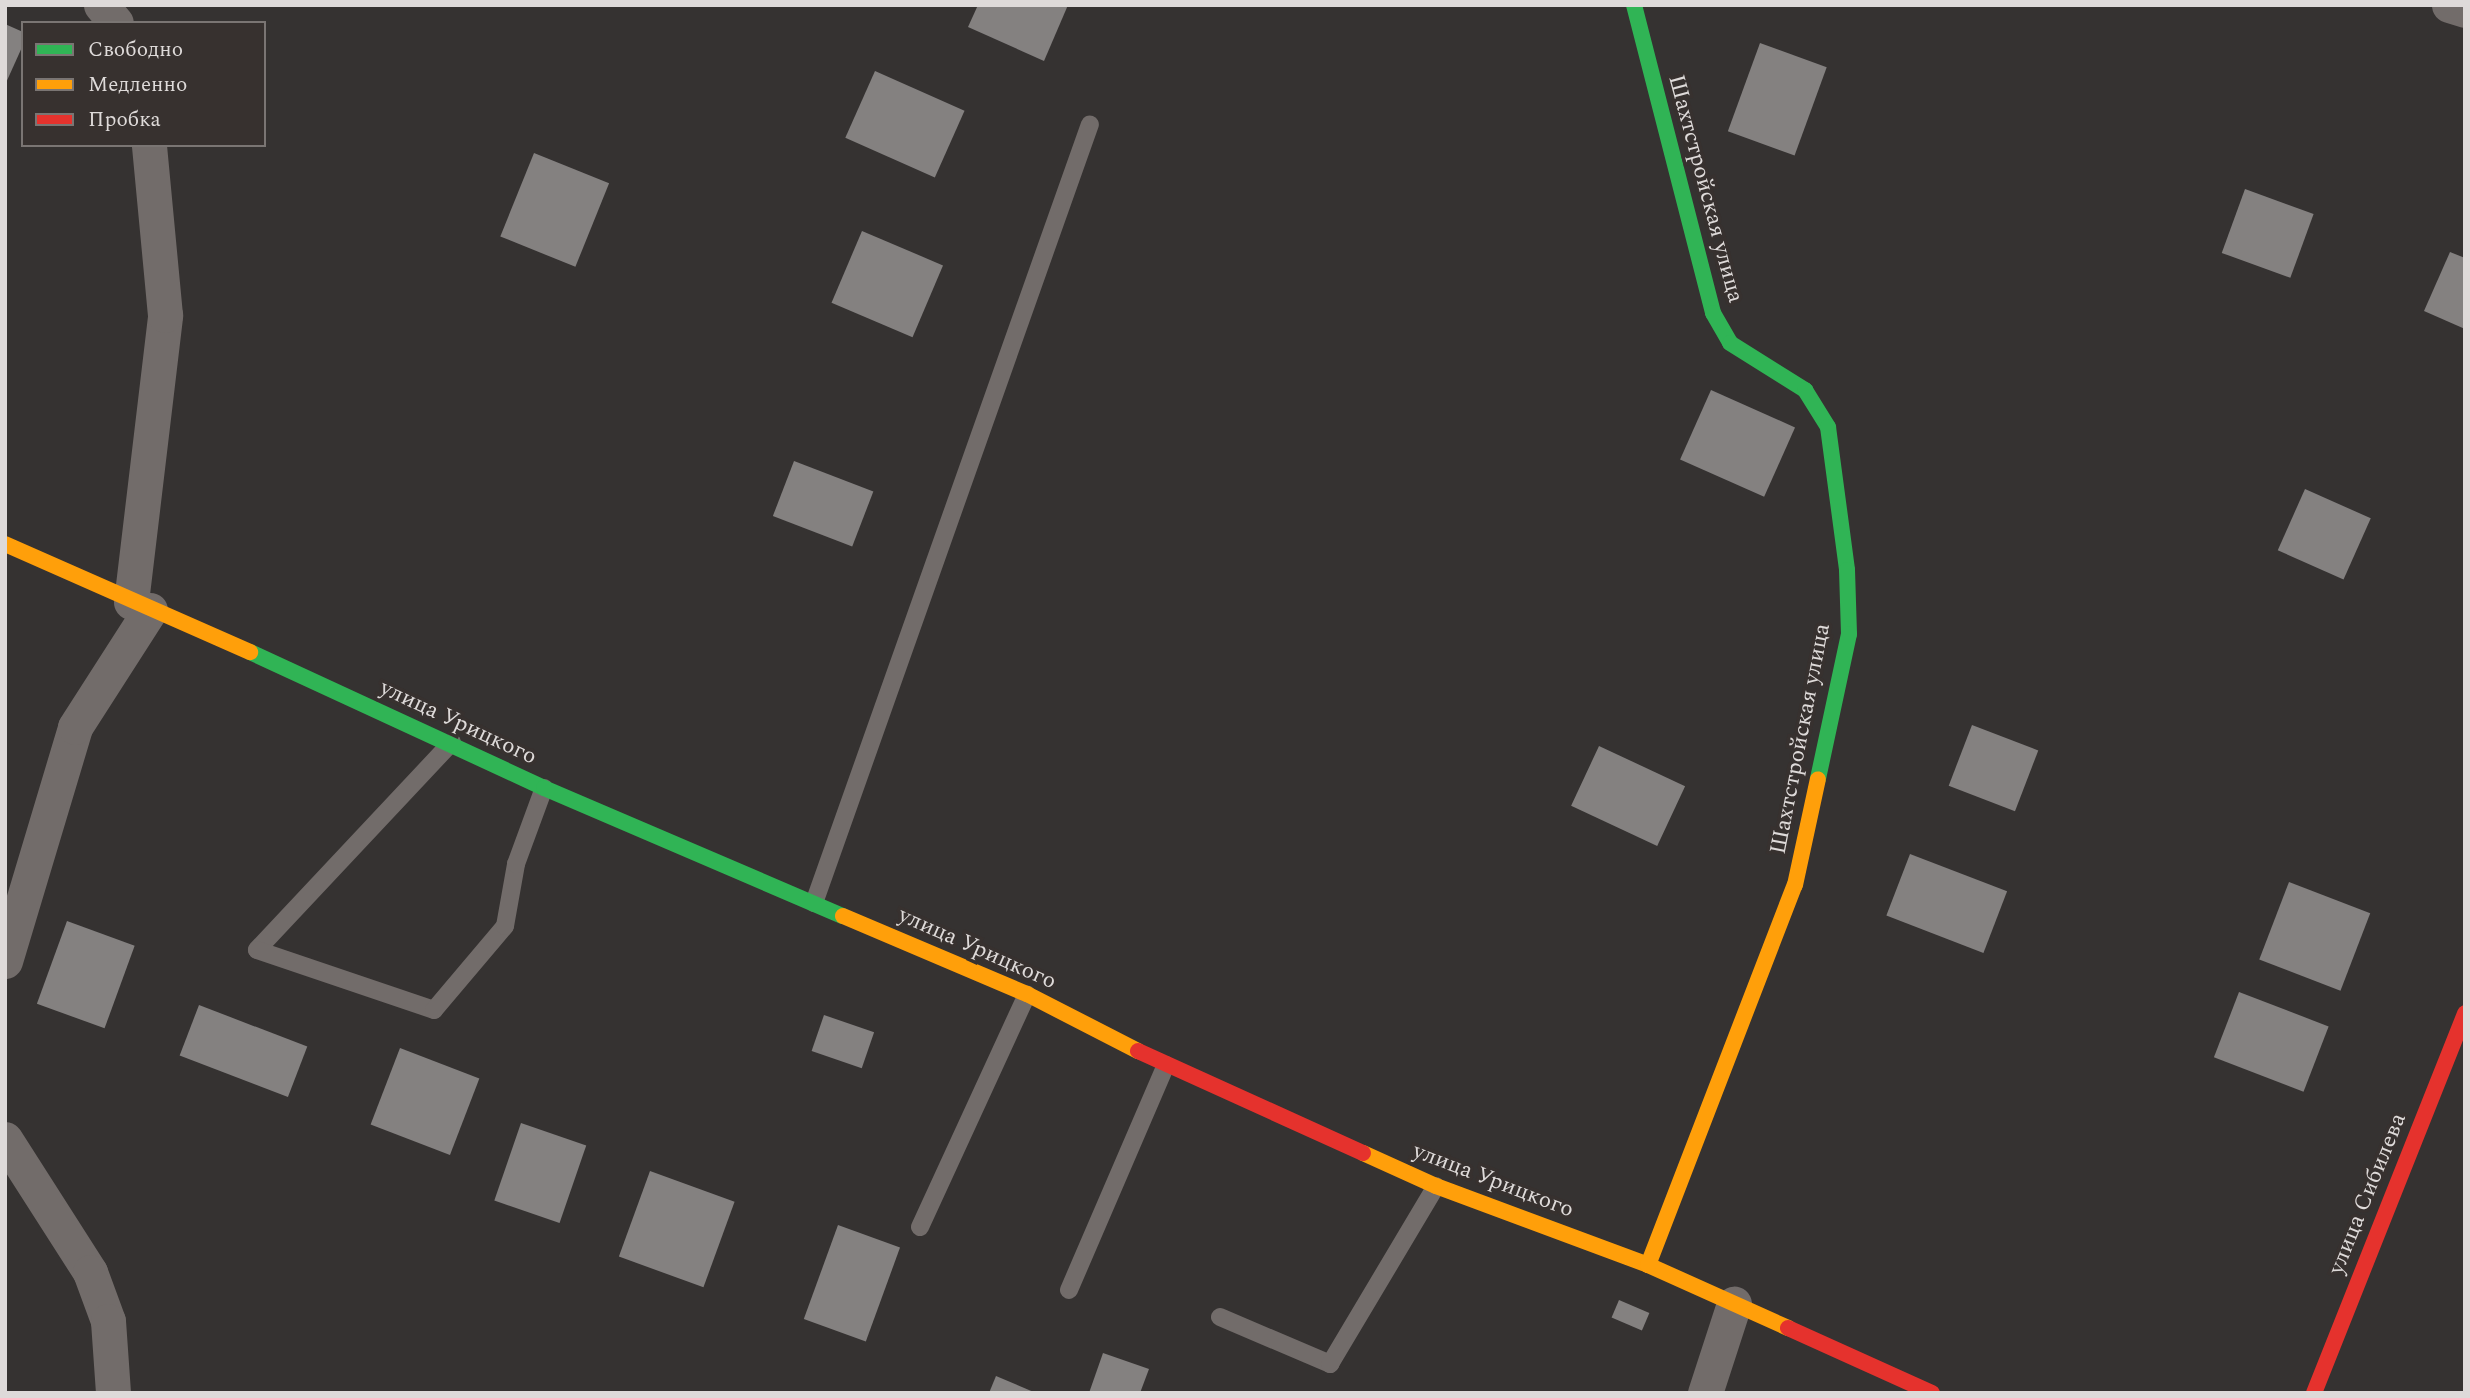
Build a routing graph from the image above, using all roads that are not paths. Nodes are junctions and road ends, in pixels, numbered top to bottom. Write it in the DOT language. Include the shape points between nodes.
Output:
graph roads {
  1 [pos="102,5"];
  2 [pos="1634,5"];
  3 [pos="2449,5"];
  4 [pos="2465,10"];
  5 [pos="114,21"];
  6 [pos="1090,124"];
  7 [pos="149,147"];
  8 [pos="5,544"];
  9 [pos="140,606"];
  10 [pos="452,742"];
  11 [pos="544,788"];
  12 [pos="814,903"];
  13 [pos="5,961"];
  14 [pos="1027,994"];
  15 [pos="2465,1013"];
  16 [pos="1166,1065"];
  17 [pos="5,1139"];
  18 [pos="1436,1186"];
  19 [pos="920,1227"];
  20 [pos="1648,1265"];
  21 [pos="1069,1290"];
  22 [pos="1734,1304"];
  23 [pos="1220,1317"];
  24 [pos="113,1393"];
  25 [pos="1705,1393"];
  26 [pos="1932,1393"];
  27 [pos="2314,1393"];
  1 -- 5 [label="street"];
  2 -- 20 [label="street, Шахтстройская улица" via="1713,313 1730,343 1805,390 1828,427 1847,570 1849,634 1795,885"];
  3 -- 4 [label="street"];
  6 -- 12 [label="lane"];
  7 -- 9 [label="street" via="165,315"];
  8 -- 9 [label="street, улица Урицкого"];
  9 -- 10 [label="street, улица Урицкого"];
  9 -- 13 [label="street" via="75,727"];
  10 -- 11 [label="street, улица Урицкого"];
  10 -- 11 [label="lane" via="257,950 434,1010 505,926 516,864"];
  11 -- 12 [label="street, улица Урицкого"];
  12 -- 14 [label="street, улица Урицкого"];
  14 -- 16 [label="street, улица Урицкого"];
  14 -- 19 [label="lane"];
  15 -- 27 [label="street, улица Сибилева"];
  16 -- 18 [label="street, улица Урицкого"];
  16 -- 21 [label="lane"];
  17 -- 24 [label="street" via="90,1272 108,1321"];
  18 -- 20 [label="street, улица Урицкого"];
  18 -- 23 [label="lane" via="1330,1364"];
  20 -- 22 [label="street, улица Урицкого"];
  22 -- 25 [label="street"];
  22 -- 26 [label="street, улица Урицкого"];
}
